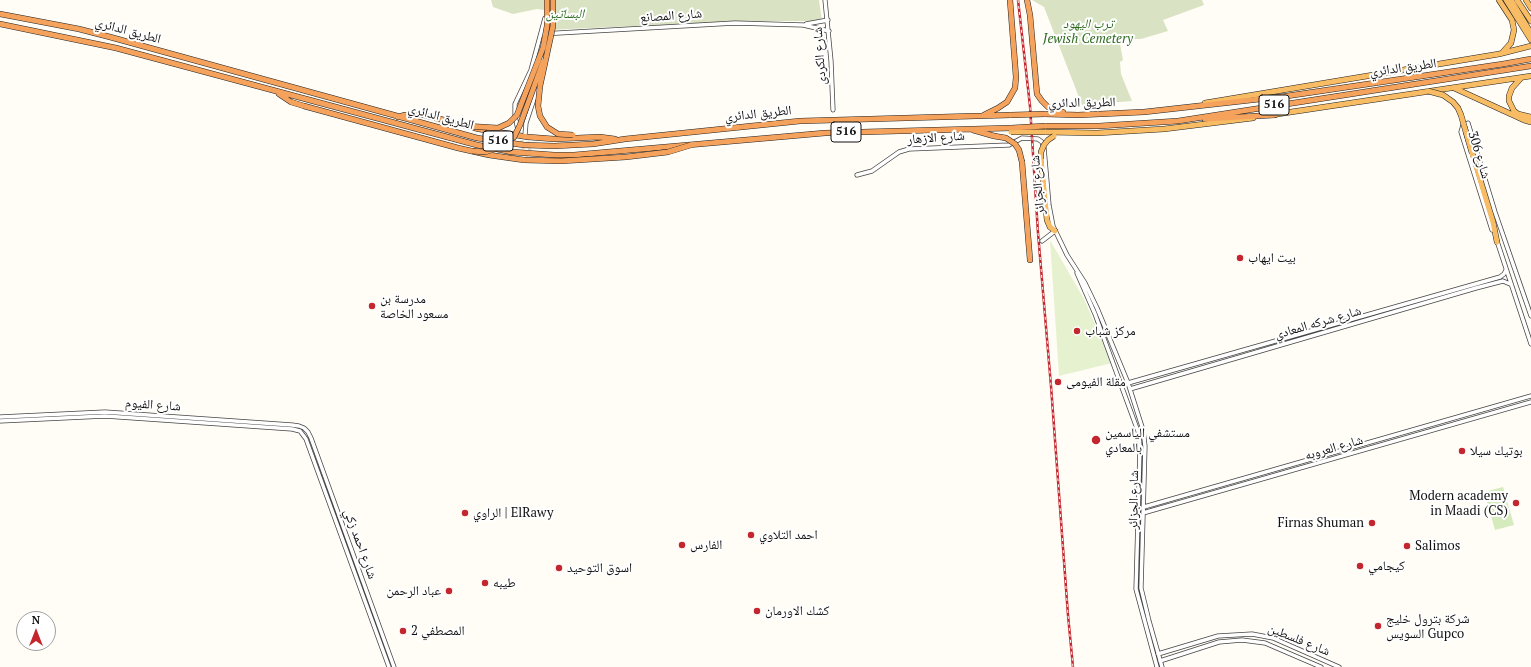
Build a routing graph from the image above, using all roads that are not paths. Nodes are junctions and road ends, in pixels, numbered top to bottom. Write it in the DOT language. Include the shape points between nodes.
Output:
graph roads {
  1 [pos="546,0"];
  2 [pos="551,0"];
  3 [pos="825,0"];
  4 [pos="1010,0"];
  5 [pos="1027,0"];
  6 [pos="1499,0"];
  7 [pos="1506,0"];
  8 [pos="1511,0"];
  9 [pos="1517,0"];
  10 [pos="1527,0"];
  11 [pos="1531,3"];
  12 [pos="1531,8"];
  13 [pos="0,14"];
  14 [pos="828,20"];
  15 [pos="1531,21"];
  16 [pos="0,24"];
  17 [pos="803,25"];
  18 [pos="829,31"];
  19 [pos="553,33"];
  20 [pos="1531,33"];
  21 [pos="541,34"];
  22 [pos="1531,40"];
  23 [pos="550,42"];
  24 [pos="1531,46"];
  25 [pos="1499,54"];
  26 [pos="1531,59"];
  27 [pos="1531,66"];
  28 [pos="1531,76"];
  29 [pos="1521,78"];
  30 [pos="1453,88"];
  31 [pos="276,92"];
  32 [pos="1428,92"];
  33 [pos="1177,108"];
  34 [pos="833,110"];
  35 [pos="1276,114"];
  36 [pos="1078,115"];
  37 [pos="982,116"];
  38 [pos="398,117"];
  39 [pos="1531,117"];
  40 [pos="1178,121"];
  41 [pos="1531,122"];
  42 [pos="466,126"];
  43 [pos="971,129"];
  44 [pos="1045,129"];
  45 [pos="1065,132"];
  46 [pos="520,134"];
  47 [pos="525,135"];
  48 [pos="596,137"];
  49 [pos="1038,139"];
  50 [pos="618,140"];
  51 [pos="692,145"];
  52 [pos="472,151"];
  53 [pos="857,175"];
  54 [pos="1055,231"];
  55 [pos="1042,241"];
  56 [pos="1497,242"];
  57 [pos="1030,260"];
  58 [pos="1506,269"];
  59 [pos="1077,273"];
  60 [pos="1511,285"];
  61 [pos="1361,316"];
  62 [pos="1531,316"];
  63 [pos="1363,321"];
  64 [pos="1531,344"];
  65 [pos="1128,383"];
  66 [pos="1130,389"];
  67 [pos="1531,396"];
  68 [pos="1531,402"];
  69 [pos="0,417"];
  70 [pos="0,421"];
  71 [pos="304,428"];
  72 [pos="300,431"];
  73 [pos="1145,460"];
  74 [pos="1139,461"];
  75 [pos="1139,467"];
  76 [pos="1144,467"];
  77 [pos="322,477"];
  78 [pos="1144,507"];
  79 [pos="1143,513"];
  80 [pos="1242,634"];
  81 [pos="1242,640"];
  82 [pos="1158,654"];
  83 [pos="1160,661"];
  84 [pos="389,667"];
  85 [pos="394,667"];
  86 [pos="1157,667"];
  87 [pos="1162,667"];
  88 [pos="1321,667"];
  89 [pos="1339,667"];
  1 -- 42 [label="highway, bridge" via="547,26 543,48 517,115 509,123 498,128"];
  2 -- 21 [label="street"];
  2 -- 23 [label="highway, bridge" via="554,18"];
  3 -- 14 [label="street, شارع الكردى"];
  4 -- 37 [label="highway" via="1015,88 1003,105"];
  5 -- 36 [label="highway" via="1037,94 1052,109"];
  6 -- 25 [label="highway" via="1511,17 1514,30 1509,46"];
  7 -- 22 [label="highway"];
  8 -- 20 [label="highway"];
  9 -- 15 [label="highway"];
  10 -- 11 [label="highway"];
  10 -- 12 [label="highway"];
  13 -- 38 [label="highway, الطريق الدائري / 516" via="79,29"];
  14 -- 17 [label="street, شارع المصانع"];
  14 -- 18 [label="street, شارع الكردى"];
  16 -- 31 [label="highway, الطريق الدائري / 516" via="116,48"];
  17 -- 18 [label="street, شارع المصانع"];
  17 -- 19 [label="street, شارع المصانع" via="722,23"];
  18 -- 34 [label="street, شارع الكردى"];
  19 -- 21 [label="street, شارع المصانع"];
  19 -- 47 [label="street" via="526,123"];
  21 -- 46 [label="street" via="531,70 515,104 515,121"];
  23 -- 48 [label="highway, bridge" via="538,96 540,116 543,122 558,134"];
  23 -- 52 [label="highway, bridge" via="518,131 498,148 485,152"];
  24 -- 25 [label="highway"];
  25 -- 33 [label="highway"];
  26 -- 33 [label="highway, الطريق الدائري / 516" via="1287,96"];
  27 -- 40 [label="highway, الطريق الدائري / 516"];
  28 -- 29 [label="highway"];
  29 -- 30 [label="highway"];
  29 -- 39 [label="highway" via="1512,88 1509,101 1518,114"];
  30 -- 32 [label="highway"];
  30 -- 41 [label="highway"];
  31 -- 51 [label="highway, الطريق الدائري / 516" via="512,152 574,155"];
  31 -- 52 [label="highway" via="297,104"];
  32 -- 35 [label="highway"];
  32 -- 56 [label="highway, bridge" via="1446,97 1460,112"];
  33 -- 36 [label="highway, الطريق الدائري / 516"];
  35 -- 40 [label="highway"];
  35 -- 45 [label="highway" via="1181,128 1125,132"];
  36 -- 37 [label="highway, الطريق الدائري / 516, bridge"];
  37 -- 50 [label="highway, الطريق الدائري / 516" via="800,121"];
  38 -- 42 [label="highway" via="424,115"];
  38 -- 50 [label="highway, الطريق الدائري / 516" via="477,138 510,143 554,146"];
  40 -- 44 [label="highway, الطريق الدائري / 516"];
  42 -- 48 [label="highway" via="528,137"];
  43 -- 44 [label="highway, الطريق الدائري / 516, bridge"];
  43 -- 51 [label="highway, الطريق الدائري / 516" via="825,133"];
  43 -- 57 [label="highway, bridge" via="1006,138 1018,147 1021,154"];
  44 -- 45 [label="highway"];
  45 -- 54 [label="highway, bridge" via="1048,140 1041,155 1047,220"];
  48 -- 50 [label="highway"];
  49 -- 53 [label="street, شارع الازهار" via="1022,138 1009,145 909,149 899,152 872,172"];
  49 -- 54 [label="street, شارع الجزائر" via="1044,146 1049,205"];
  51 -- 52 [label="highway, bridge" via="652,154 561,161 512,159"];
  54 -- 55 [label="street"];
  54 -- 59 [label="street, شارع الجزائر"];
  56 -- 58 [label="street, شارع 306"];
  56 -- 62 [label="street, شارع 306" via="1461,132 1463,125 1468,123"];
  58 -- 60 [label="street, شارع 306"];
  58 -- 61 [label="street, شارع شركه المعادي" via="1500,277"];
  59 -- 65 [label="street, شارع الجزائر" via="1097,308"];
  59 -- 74 [label="street, شارع الجزائر" via="1138,428"];
  60 -- 63 [label="street, شارع شركه المعادي" via="1503,280"];
  60 -- 64 [label="street, شارع 306"];
  61 -- 63 [label="street"];
  61 -- 65 [label="street, شارع شركه المعادي"];
  63 -- 66 [label="street, شارع شركه المعادي"];
  65 -- 66 [label="street, شارع الجزائر"];
  66 -- 73 [label="street, شارع الجزائر" via="1143,430"];
  67 -- 78 [label="street, شارع العروبه"];
  68 -- 79 [label="street, شارع العروبه"];
  69 -- 71 [label="street, شارع الفيوم" via="105,412 292,425"];
  70 -- 72 [label="street, شارع الفيوم" via="105,416"];
  71 -- 77 [label="street, شارع احمد زكي" via="311,438"];
  72 -- 77 [label="street, شارع احمد زكي" via="304,434"];
  73 -- 74 [label="street"];
  73 -- 76 [label="street, شارع الجزائر"];
  74 -- 75 [label="street, شارع الجزائر"];
  75 -- 76 [label="street"];
  75 -- 86 [label="street, شارع الجزائر" via="1136,589"];
  76 -- 78 [label="street, شارع الجزائر"];
  77 -- 84 [label="street, شارع احمد زكي"];
  77 -- 85 [label="street, شارع احمد زكي"];
  78 -- 79 [label="street, شارع الجزائر"];
  79 -- 82 [label="street, شارع الجزائر" via="1141,588"];
  80 -- 81 [label="street"];
  80 -- 82 [label="street, شارع فلسطين" via="1218,636"];
  80 -- 89 [label="street, شارع فلسطين" via="1260,634 1273,638"];
  81 -- 83 [label="street, شارع فلسطين" via="1212,644"];
  81 -- 88 [label="street, شارع فلسطين" via="1270,645"];
  82 -- 83 [label="street, شارع الجزائر"];
  83 -- 87 [label="street, شارع الجزائر"];
}
